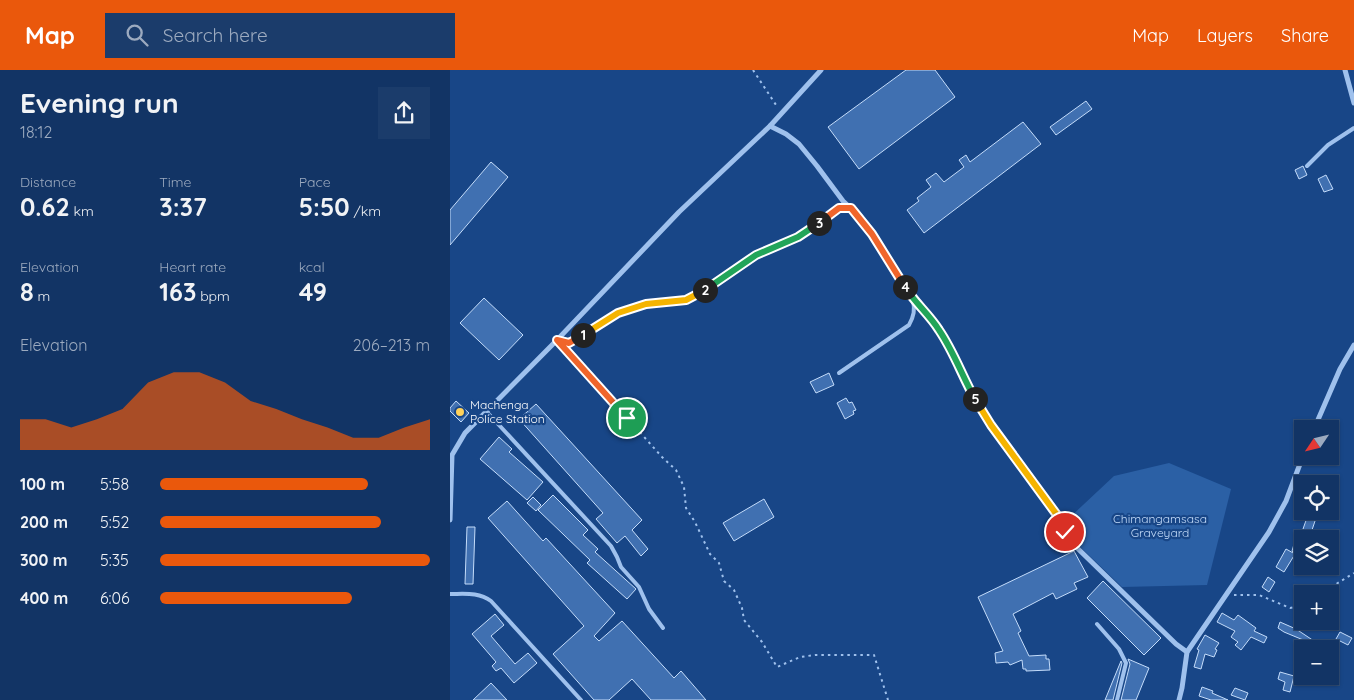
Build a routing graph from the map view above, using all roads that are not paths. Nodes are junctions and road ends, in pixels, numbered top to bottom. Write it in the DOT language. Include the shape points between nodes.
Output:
graph roads {
  1 [pos="821,70"];
  2 [pos="1344,70"];
  3 [pos="1354,102"];
  4 [pos="770,126"];
  5 [pos="1354,128"];
  6 [pos="1307,166"];
  7 [pos="913,300"];
  8 [pos="1354,345"];
  9 [pos="839,373"];
  10 [pos="486,411"];
  11 [pos="1318,420"];
  12 [pos="451,454"];
  13 [pos="1300,465"];
  14 [pos="450,520"];
  15 [pos="450,594"];
  16 [pos="1097,624"];
  17 [pos="663,628"];
  18 [pos="1187,652"];
  19 [pos="581,700"];
  20 [pos="1117,700"];
  21 [pos="1178,700"];
  1 -- 4 [label="street"];
  2 -- 3 [label="street"];
  4 -- 7 [label="street" via="799,144 872,234"];
  4 -- 10 [label="street" via="679,212"];
  5 -- 6 [label="lane" via="1328,145"];
  7 -- 9 [label="lane" via="914,317 909,325"];
  7 -- 18 [label="street" via="937,327 991,425 1057,515 1070,541 1121,593"];
  8 -- 11 [label="street"];
  10 -- 12 [label="street" via="465,432"];
  10 -- 17 [label="lane" via="611,546 621,567 639,588"];
  12 -- 14 [label="street"];
  13 -- 18 [label="street" via="1286,501 1269,532"];
  15 -- 19 [label="lane" via="476,594 491,601"];
  16 -- 20 [label="lane" via="1119,649 1126,663"];
  18 -- 21 [label="street"];
}
